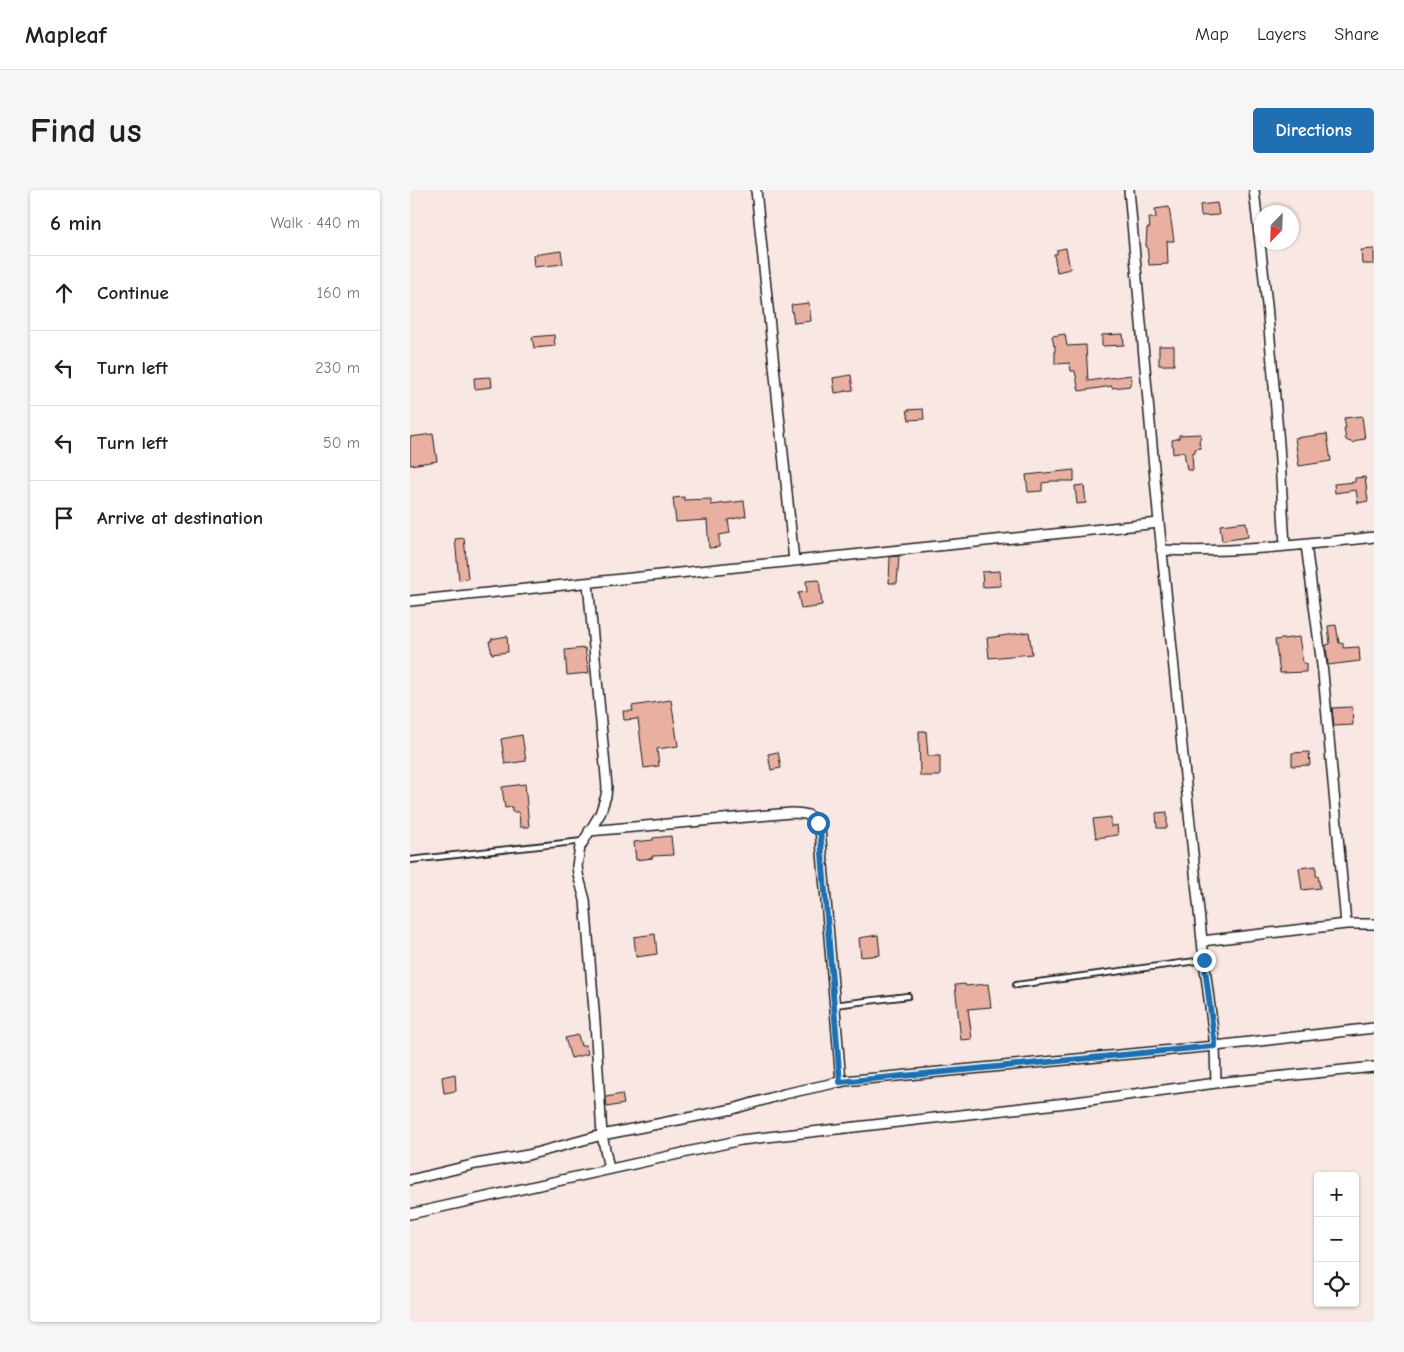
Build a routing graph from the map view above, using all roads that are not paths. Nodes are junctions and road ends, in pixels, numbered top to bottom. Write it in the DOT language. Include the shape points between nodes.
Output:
graph roads {
  1 [pos="756,190"];
  2 [pos="1129,190"];
  3 [pos="1254,190"];
  4 [pos="1159,523"];
  5 [pos="1374,537"];
  6 [pos="1306,545"];
  7 [pos="1285,546"];
  8 [pos="1161,550"];
  9 [pos="794,561"];
  10 [pos="588,583"];
  11 [pos="410,600"];
  12 [pos="589,831"];
  13 [pos="583,841"];
  14 [pos="410,860"];
  15 [pos="1346,924"];
  16 [pos="1374,925"];
  17 [pos="1202,941"];
  18 [pos="1204,960"];
  19 [pos="1016,985"];
  20 [pos="908,996"];
  21 [pos="834,1005"];
  22 [pos="1374,1028"];
  23 [pos="1215,1046"];
  24 [pos="1374,1067"];
  25 [pos="840,1082"];
  26 [pos="1216,1082"];
  27 [pos="602,1135"];
  28 [pos="609,1169"];
  29 [pos="410,1180"];
  30 [pos="410,1214"];
  1 -- 9 [label="street"];
  2 -- 4 [label="street"];
  3 -- 7 [label="street" via="1267,305"];
  4 -- 8 [label="street"];
  4 -- 9 [label="street"];
  5 -- 6 [label="street"];
  6 -- 7 [label="street"];
  6 -- 15 [label="street" via="1323,673"];
  7 -- 8 [label="street" via="1196,552"];
  8 -- 17 [label="street"];
  9 -- 10 [label="street"];
  10 -- 11 [label="street"];
  10 -- 12 [label="street" via="607,787 600,814"];
  12 -- 13 [label="street"];
  12 -- 21 [label="street" via="791,813 803,813 815,819 820,828"];
  13 -- 14 [label="lane"];
  13 -- 27 [label="street" via="577,866 586,905"];
  15 -- 16 [label="street"];
  15 -- 17 [label="street"];
  17 -- 18 [label="street"];
  18 -- 19 [label="lane"];
  18 -- 23 [label="street"];
  20 -- 21 [label="lane"];
  21 -- 25 [label="street"];
  22 -- 23 [label="street"];
  23 -- 25 [label="street"];
  23 -- 26 [label="street"];
  24 -- 26 [label="street"];
  25 -- 27 [label="street" via="733,1109"];
  26 -- 28 [label="street" via="1075,1102 741,1140"];
  27 -- 28 [label="street"];
  27 -- 29 [label="street" via="528,1155"];
  28 -- 30 [label="street"];
}
